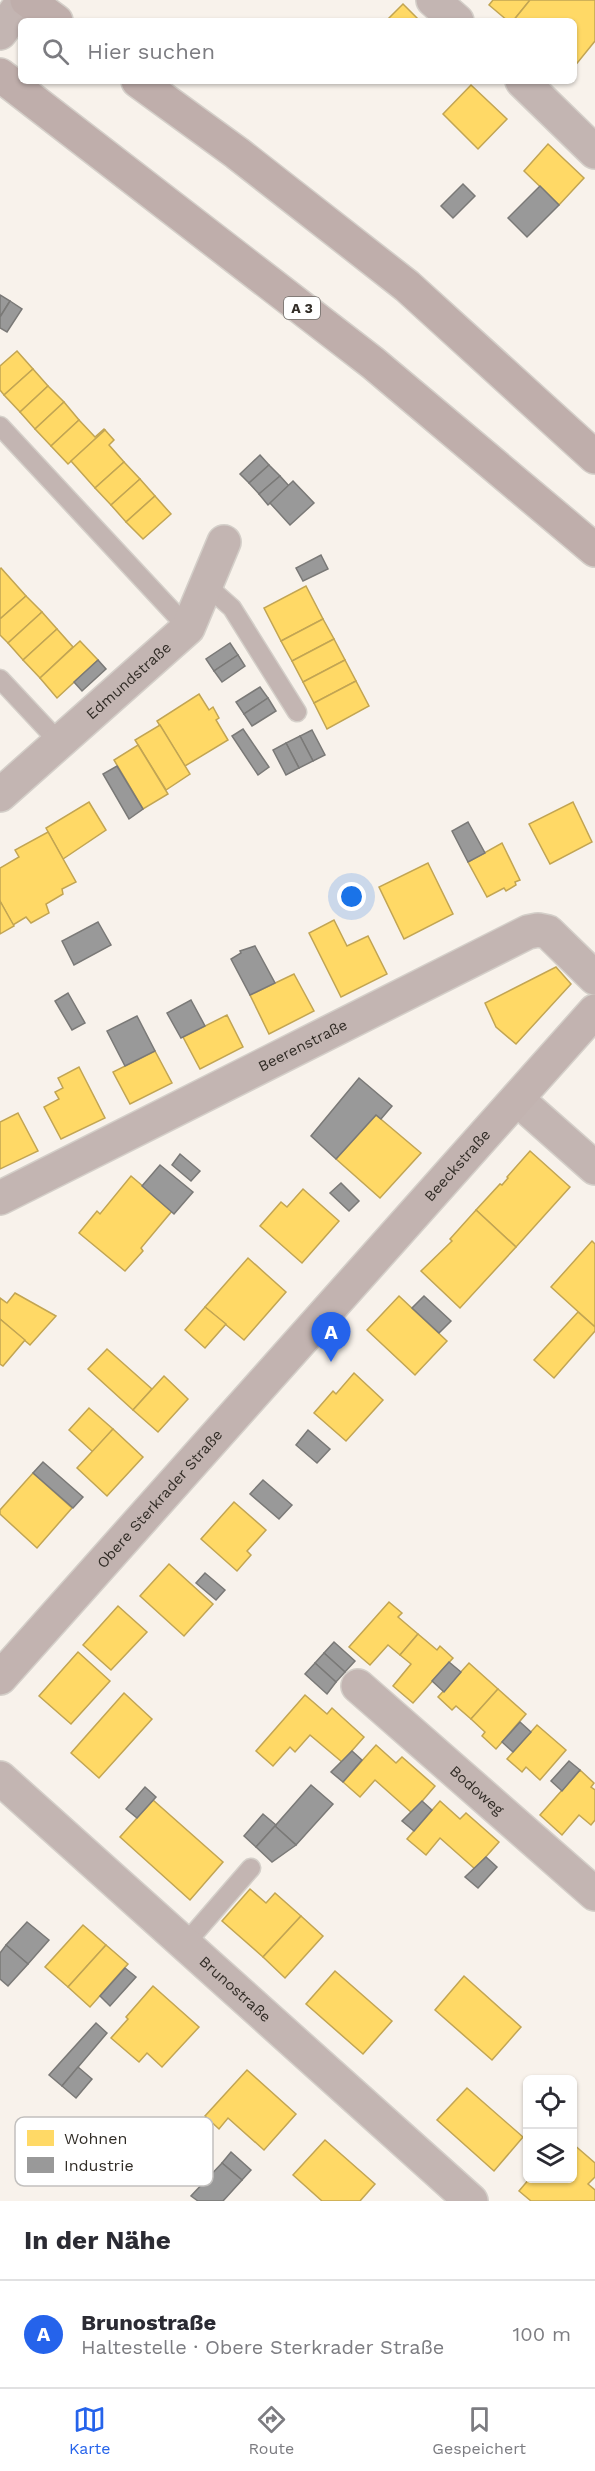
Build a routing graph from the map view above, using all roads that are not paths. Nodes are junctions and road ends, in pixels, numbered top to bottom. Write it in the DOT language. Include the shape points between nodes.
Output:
graph roads {
  1 [pos="433,0"];
  2 [pos="38,9"];
  3 [pos="24,18"];
  4 [pos="454,18"];
  5 [pos="18,22"];
  6 [pos="0,33"];
  7 [pos="0,75"];
  8 [pos="142,84"];
  9 [pos="525,84"];
  10 [pos="595,152"];
  11 [pos="0,426"];
  12 [pos="595,457"];
  13 [pos="224,542"];
  14 [pos="595,550"];
  15 [pos="206,584"];
  16 [pos="188,628"];
  17 [pos="0,679"];
  18 [pos="297,712"];
  19 [pos="59,741"];
  20 [pos="0,795"];
  21 [pos="595,978"];
  22 [pos="595,1011"];
  23 [pos="517,1099"];
  24 [pos="595,1168"];
  25 [pos="0,1198"];
  26 [pos="319,1320"];
  27 [pos="0,1678"];
  28 [pos="358,1686"];
  29 [pos="0,1778"];
  30 [pos="251,1868"];
  31 [pos="595,1894"];
  32 [pos="185,1944"];
  33 [pos="471,2201"];
  1 -- 4 [label="street"];
  2 -- 3 [label="street"];
  5 -- 6 [label="street"];
  7 -- 14 [label="highway, A 3" via="373,363"];
  8 -- 12 [label="highway" via="407,286"];
  9 -- 10 [label="street"];
  11 -- 16 [label="lane"];
  13 -- 15 [label="street, Edmundstraße"];
  15 -- 16 [label="street, Edmundstraße"];
  15 -- 18 [label="lane" via="232,608"];
  16 -- 19 [label="street, Edmundstraße"];
  17 -- 19 [label="lane"];
  19 -- 20 [label="street, Edmundstraße"];
  21 -- 25 [label="street, Beerenstraße" via="548,932 528,932"];
  22 -- 23 [label="street, Beeckstraße"];
  23 -- 24 [label="street"];
  23 -- 26 [label="street, Beeckstraße"];
  26 -- 27 [label="street, Obere Sterkrader Straße"];
  28 -- 31 [label="street, Bodoweg"];
  29 -- 32 [label="street, Brunostraße"];
  30 -- 32 [label="lane"];
  32 -- 33 [label="street, Brunostraße"];
}
